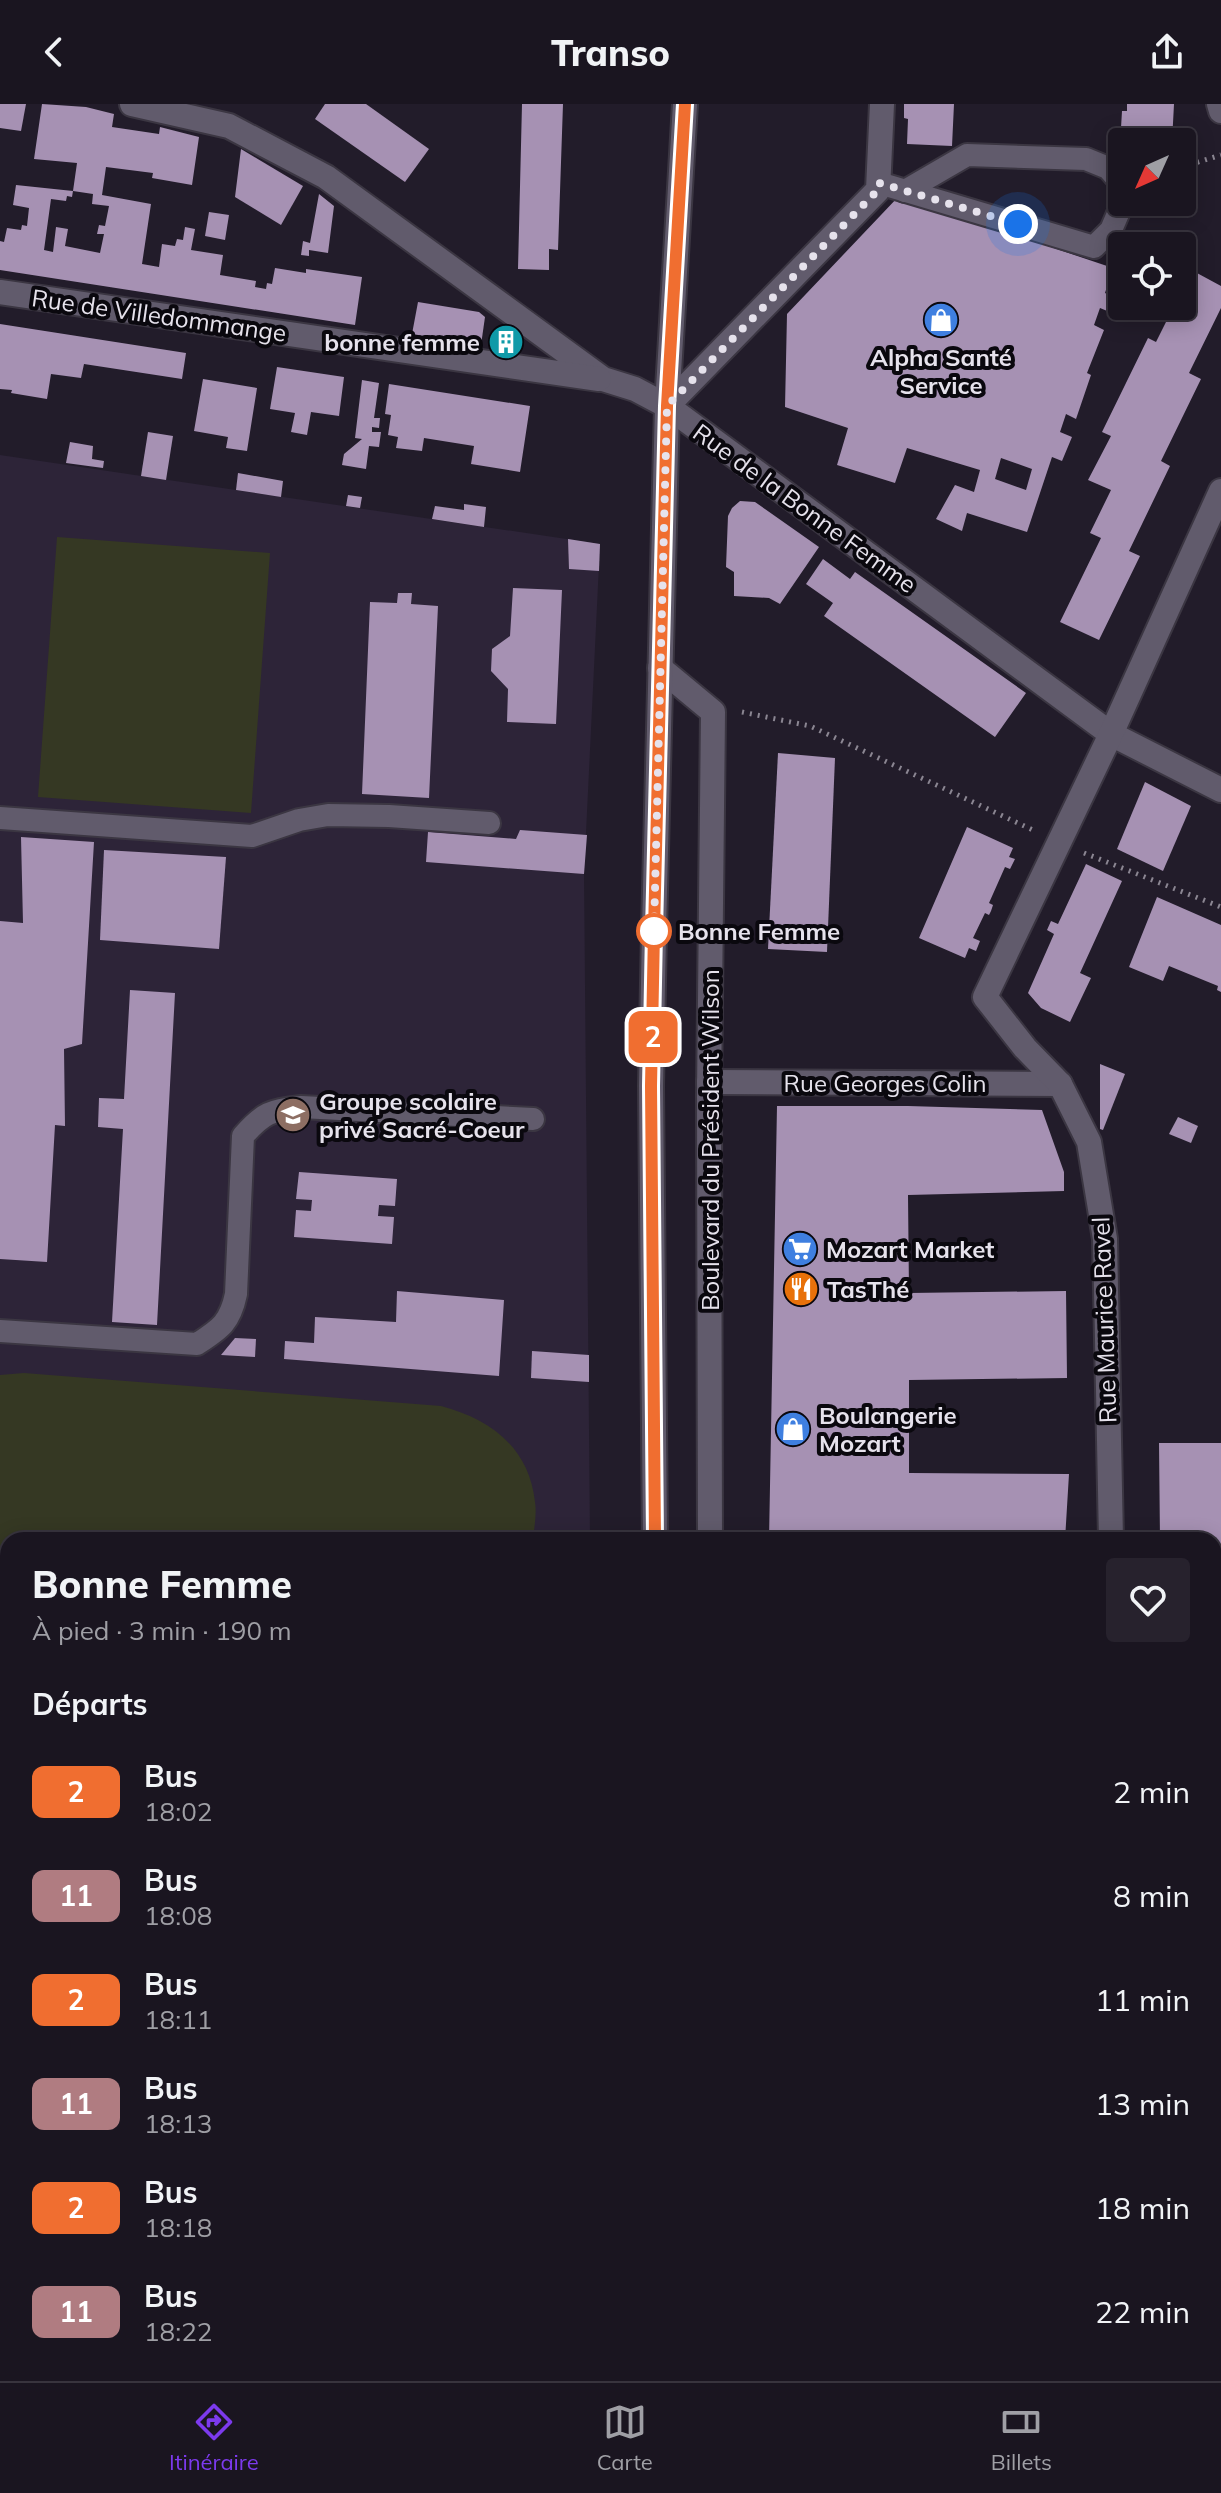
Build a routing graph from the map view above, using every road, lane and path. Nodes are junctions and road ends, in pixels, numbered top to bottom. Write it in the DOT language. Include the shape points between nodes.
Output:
graph roads {
  1 [pos="132,104"];
  2 [pos="685,104"];
  3 [pos="882,104"];
  4 [pos="1219,104"];
  5 [pos="1221,111"];
  6 [pos="1221,155"];
  7 [pos="1196,163"];
  8 [pos="1108,168"];
  9 [pos="879,183"];
  10 [pos="905,191"];
  11 [pos="1117,216"];
  12 [pos="0,292"];
  13 [pos="603,379"];
  14 [pos="667,406"];
  15 [pos="1221,491"];
  16 [pos="660,668"];
  17 [pos="713,712"];
  18 [pos="1111,734"];
  19 [pos="1221,790"];
  20 [pos="0,818"];
  21 [pos="489,823"];
  22 [pos="1059,842"];
  23 [pos="1221,907"];
  24 [pos="709,1082"];
  25 [pos="1060,1084"];
  26 [pos="533,1119"];
  27 [pos="0,1331"];
  28 [pos="655,1532"];
  29 [pos="710,1532"];
  30 [pos="1111,1532"];
  1 -- 13 [label="street, Rue de la Bonne Femme" via="229,126 326,177"];
  2 -- 14 [label="street"];
  3 -- 9 [label="street"];
  4 -- 5 [label="street"];
  6 -- 7 [label="path"];
  8 -- 10 [label="lane" via="1086,159 967,155"];
  9 -- 10 [label="lane"];
  9 -- 14 [label="street" via="878,190"];
  10 -- 11 [label="lane" via="1094,247"];
  12 -- 13 [label="street, Rue de Villedommange"];
  13 -- 14 [label="street, Rue de la Bonne Femme"];
  14 -- 16 [label="street"];
  14 -- 18 [label="street, Rue de la Bonne Femme"];
  15 -- 18 [label="street, Rue Maurice Ravel"];
  16 -- 17 [label="street"];
  16 -- 28 [label="street" via="651,1086"];
  17 -- 22 [label="path" via="751,713 810,726"];
  17 -- 24 [label="street, Boulevard du Président Wilson"];
  18 -- 19 [label="street, Rue de la Bonne Femme"];
  18 -- 22 [label="street, Rue Maurice Ravel"];
  20 -- 21 [label="lane" via="252,836 328,815"];
  22 -- 23 [label="path"];
  22 -- 25 [label="street, Rue Maurice Ravel" via="985,997"];
  24 -- 25 [label="street, Rue Georges Colin"];
  24 -- 29 [label="street, Boulevard du Président Wilson"];
  25 -- 30 [label="street, Rue Maurice Ravel" via="1089,1142 1105,1239"];
  26 -- 27 [label="lane" via="275,1110 243,1136 236,1294 232,1313 221,1328 197,1344"];
}
